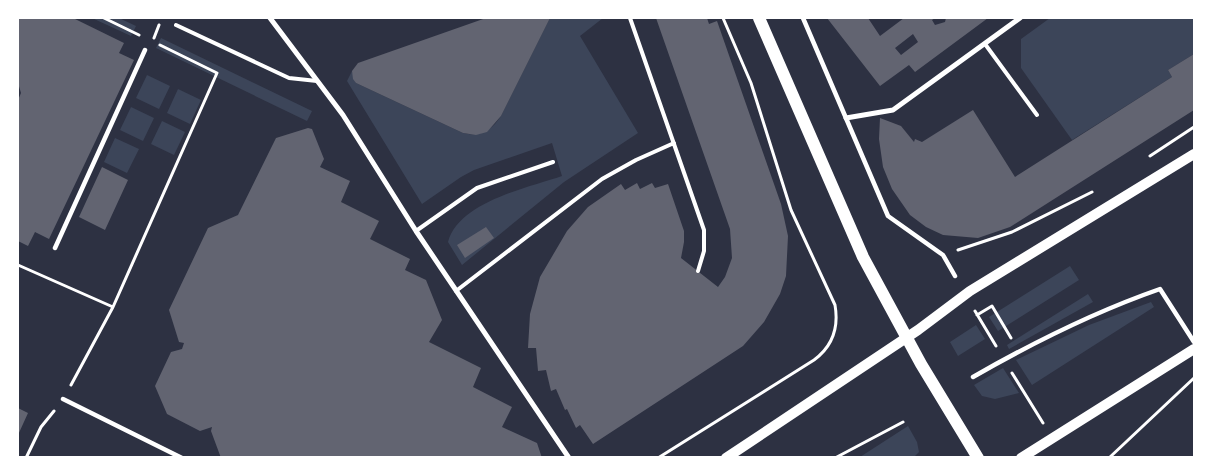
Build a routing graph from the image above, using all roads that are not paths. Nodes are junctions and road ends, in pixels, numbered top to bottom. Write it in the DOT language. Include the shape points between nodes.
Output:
graph roads {
  1 [pos="270,18"];
  2 [pos="630,18"];
  3 [pos="759,18"];
  4 [pos="804,18"];
  5 [pos="1020,18"];
  6 [pos="176,25"];
  7 [pos="986,44"];
  8 [pos="145,50"];
  9 [pos="318,81"];
  10 [pos="1037,115"];
  11 [pos="846,118"];
  12 [pos="674,143"];
  13 [pos="1194,154"];
  14 [pos="553,162"];
  15 [pos="416,231"];
  16 [pos="55,248"];
  17 [pos="698,271"];
  18 [pos="955,276"];
  19 [pos="456,291"];
  20 [pos="907,337"];
  21 [pos="1194,342"];
  22 [pos="1194,349"];
  23 [pos="974,377"];
  24 [pos="63,399"];
  25 [pos="182,458"];
  26 [pos="569,458"];
  27 [pos="726,458"];
  28 [pos="978,458"];
  29 [pos="1021,458"];
  1 -- 9 [label="street"];
  2 -- 12 [label="lane"];
  3 -- 20 [label="main road" via="863,257"];
  4 -- 11 [label="street"];
  5 -- 7 [label="street"];
  6 -- 9 [label="lane" via="289,78"];
  7 -- 10 [label="lane"];
  7 -- 11 [label="street" via="893,110"];
  8 -- 16 [label="street"];
  9 -- 15 [label="street" via="344,115"];
  11 -- 18 [label="street" via="888,216 943,255"];
  12 -- 17 [label="lane" via="704,230 704,251"];
  12 -- 19 [label="lane" via="602,179"];
  13 -- 20 [label="main road" via="970,291"];
  14 -- 15 [label="lane" via="477,188"];
  15 -- 19 [label="street"];
  19 -- 26 [label="street"];
  20 -- 27 [label="main road"];
  20 -- 28 [label="main road"];
  21 -- 23 [label="street" via="1160,289 1092,314"];
  22 -- 29 [label="main road"];
  24 -- 25 [label="street"];
}
